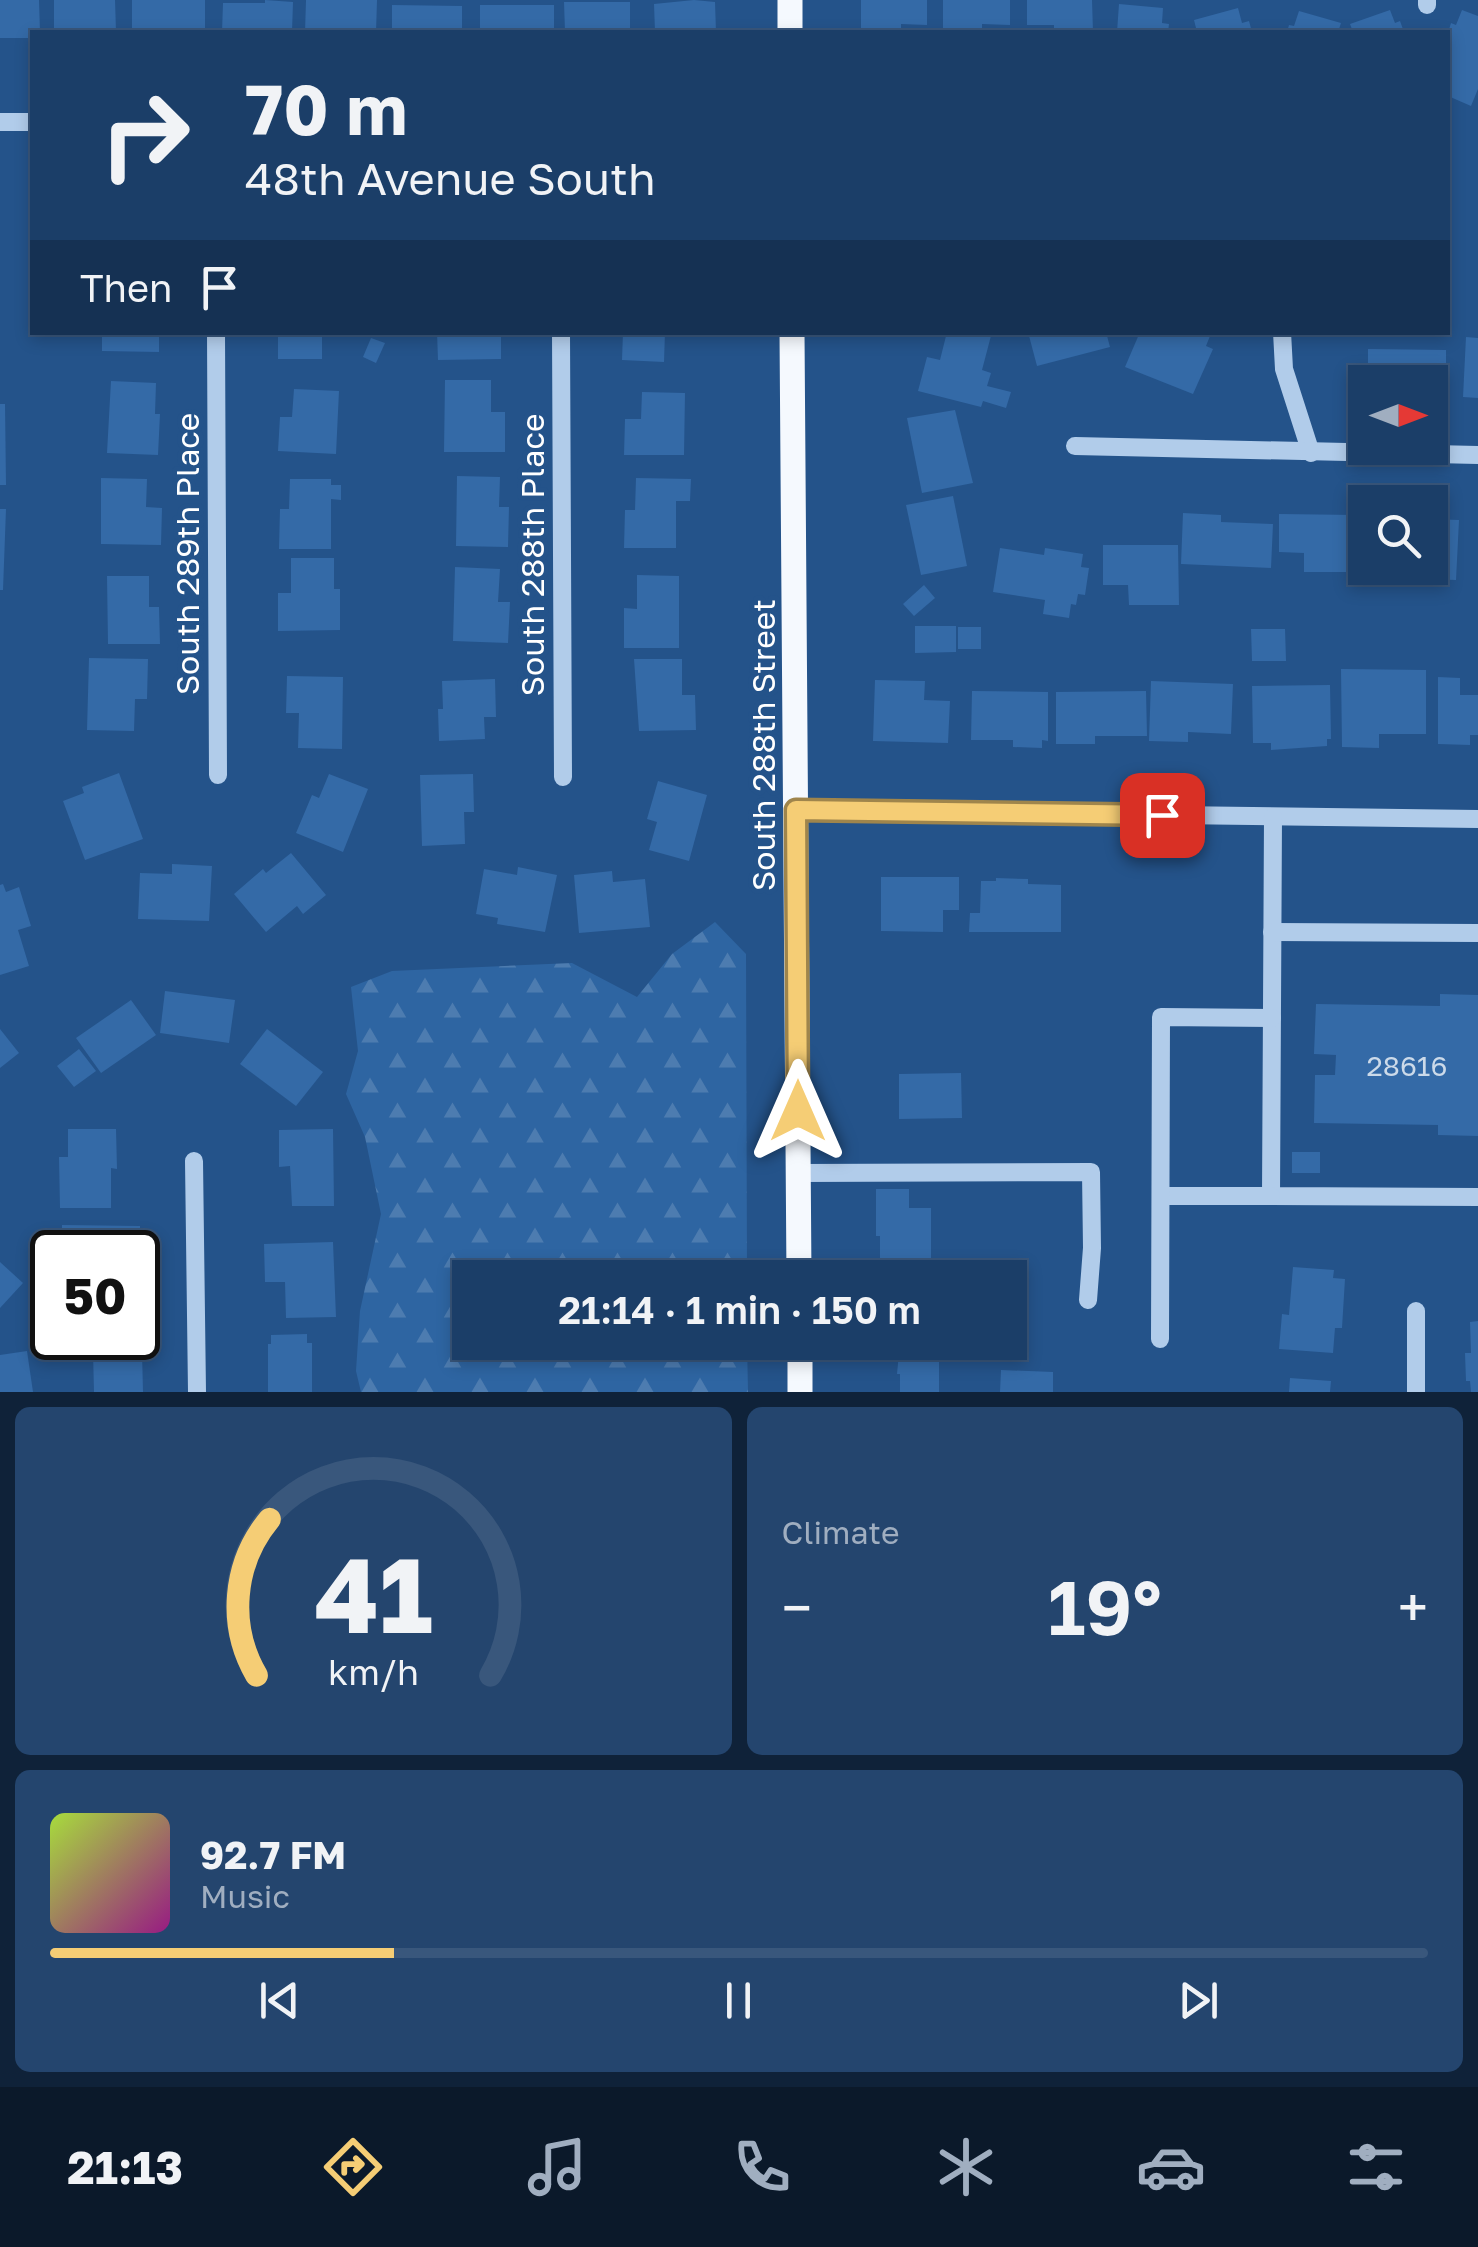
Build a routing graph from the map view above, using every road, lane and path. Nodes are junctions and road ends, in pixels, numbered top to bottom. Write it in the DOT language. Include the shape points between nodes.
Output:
graph roads {
  1 [pos="790,0"];
  2 [pos="790,30"];
  3 [pos="0,122"];
  4 [pos="30,122"];
  5 [pos="216,335"];
  6 [pos="561,335"];
  7 [pos="792,335"];
  8 [pos="1282,335"];
  9 [pos="1075,446"];
  10 [pos="1311,454"];
  11 [pos="1478,455"];
  12 [pos="218,774"];
  13 [pos="564,777"];
  14 [pos="796,810"];
  15 [pos="1272,816"];
  16 [pos="1478,819"];
  17 [pos="1272,932"];
  18 [pos="1478,932"];
  19 [pos="1272,1018"];
  20 [pos="194,1161"];
  21 [pos="798,1173"];
  22 [pos="1161,1196"];
  23 [pos="1271,1196"];
  24 [pos="1478,1197"];
  25 [pos="799,1260"];
  26 [pos="1088,1300"];
  27 [pos="1416,1310"];
  28 [pos="1160,1338"];
  29 [pos="800,1360"];
  30 [pos="198,1392"];
  31 [pos="800,1392"];
  32 [pos="1416,1392"];
  1 -- 2 [label="main road"];
  3 -- 4 [label="street"];
  5 -- 12 [label="street, South 289th Place"];
  6 -- 13 [label="street, South 288th Place"];
  7 -- 14 [label="main road, South 288th Street"];
  8 -- 10 [label="street" via="1284,369"];
  9 -- 10 [label="street"];
  10 -- 11 [label="street"];
  14 -- 15 [label="street"];
  14 -- 21 [label="main road, South 288th Street"];
  15 -- 16 [label="street"];
  15 -- 17 [label="street"];
  17 -- 18 [label="street"];
  17 -- 19 [label="street"];
  19 -- 22 [label="street" via="1161,1018"];
  19 -- 23 [label="street"];
  20 -- 30 [label="street"];
  21 -- 25 [label="main road, South 288th Street"];
  21 -- 26 [label="street" via="1090,1172"];
  22 -- 23 [label="street"];
  22 -- 28 [label="street"];
  23 -- 24 [label="street"];
  27 -- 32 [label="street"];
  29 -- 31 [label="main road"];
}
